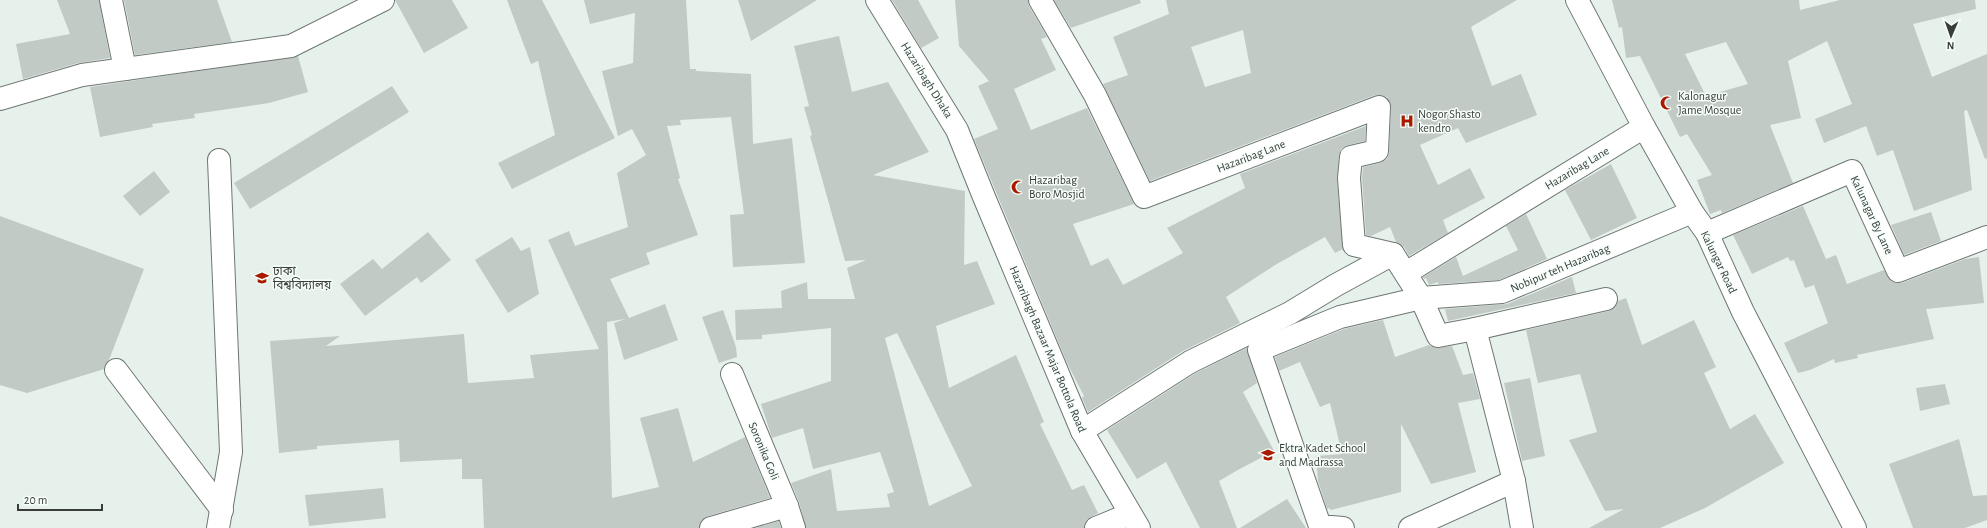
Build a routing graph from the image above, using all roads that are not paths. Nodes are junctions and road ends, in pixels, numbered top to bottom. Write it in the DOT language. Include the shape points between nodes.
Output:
graph roads {
  1 [pos="111,0"];
  2 [pos="383,0"];
  3 [pos="877,0"];
  4 [pos="1040,0"];
  5 [pos="1577,0"];
  6 [pos="125,69"];
  7 [pos="0,99"];
  8 [pos="1644,127"];
  9 [pos="219,160"];
  10 [pos="971,164"];
  11 [pos="1692,212"];
  12 [pos="1707,233"];
  13 [pos="1987,237"];
  14 [pos="1393,254"];
  15 [pos="1406,273"];
  16 [pos="1421,298"];
  17 [pos="1606,299"];
  18 [pos="1475,329"];
  19 [pos="116,370"];
  20 [pos="732,374"];
  21 [pos="1082,430"];
  22 [pos="1514,481"];
  23 [pos="787,506"];
  24 [pos="220,519"];
  25 [pos="1134,521"];
  26 [pos="711,528"];
  27 [pos="794,528"];
  28 [pos="1096,528"];
  29 [pos="1343,528"];
  30 [pos="1410,528"];
  31 [pos="1522,528"];
  32 [pos="1855,528"];
  1 -- 6 [label="street"];
  2 -- 6 [label="street" via="291,46"];
  3 -- 10 [label="street, Hazaribagh Dhaka" via="957,130"];
  4 -- 14 [label="street, Hazaribag Lane" via="1095,95 1144,197 1379,107 1377,151 1350,157 1354,245"];
  5 -- 8 [label="street, Kalungar Road"];
  6 -- 7 [label="street" via="82,75"];
  8 -- 11 [label="street, Kalungar Road"];
  8 -- 15 [label="street, Hazaribag Lane"];
  9 -- 24 [label="street" via="231,452"];
  10 -- 21 [label="street, Hazaribagh Bazaar Majar Bottola Road"];
  11 -- 12 [label="street, Kalungar Road"];
  11 -- 16 [label="street, Nobipur teh Hazaribag" via="1502,292"];
  12 -- 13 [label="street, Kalunagar By Lane" via="1852,172 1898,271"];
  12 -- 32 [label="street, Kalungar Road" via="1750,326"];
  14 -- 15 [label="street"];
  14 -- 21 [label="street" via="1290,313 1190,362"];
  15 -- 16 [label="street"];
  16 -- 18 [label="street" via="1438,336"];
  16 -- 29 [label="street, Nobipur teh Hazaribag" via="1340,317 1259,350 1320,526"];
  17 -- 18 [label="street"];
  18 -- 22 [label="street"];
  19 -- 24 [label="street"];
  20 -- 23 [label="street, Soronika Goli"];
  21 -- 25 [label="street, Hazaribagh Bazaar Majar Bottola Road"];
  22 -- 30 [label="street"];
  22 -- 31 [label="street"];
  23 -- 26 [label="street"];
  23 -- 27 [label="street, Soronika Goli"];
  25 -- 28 [label="street"];
}
